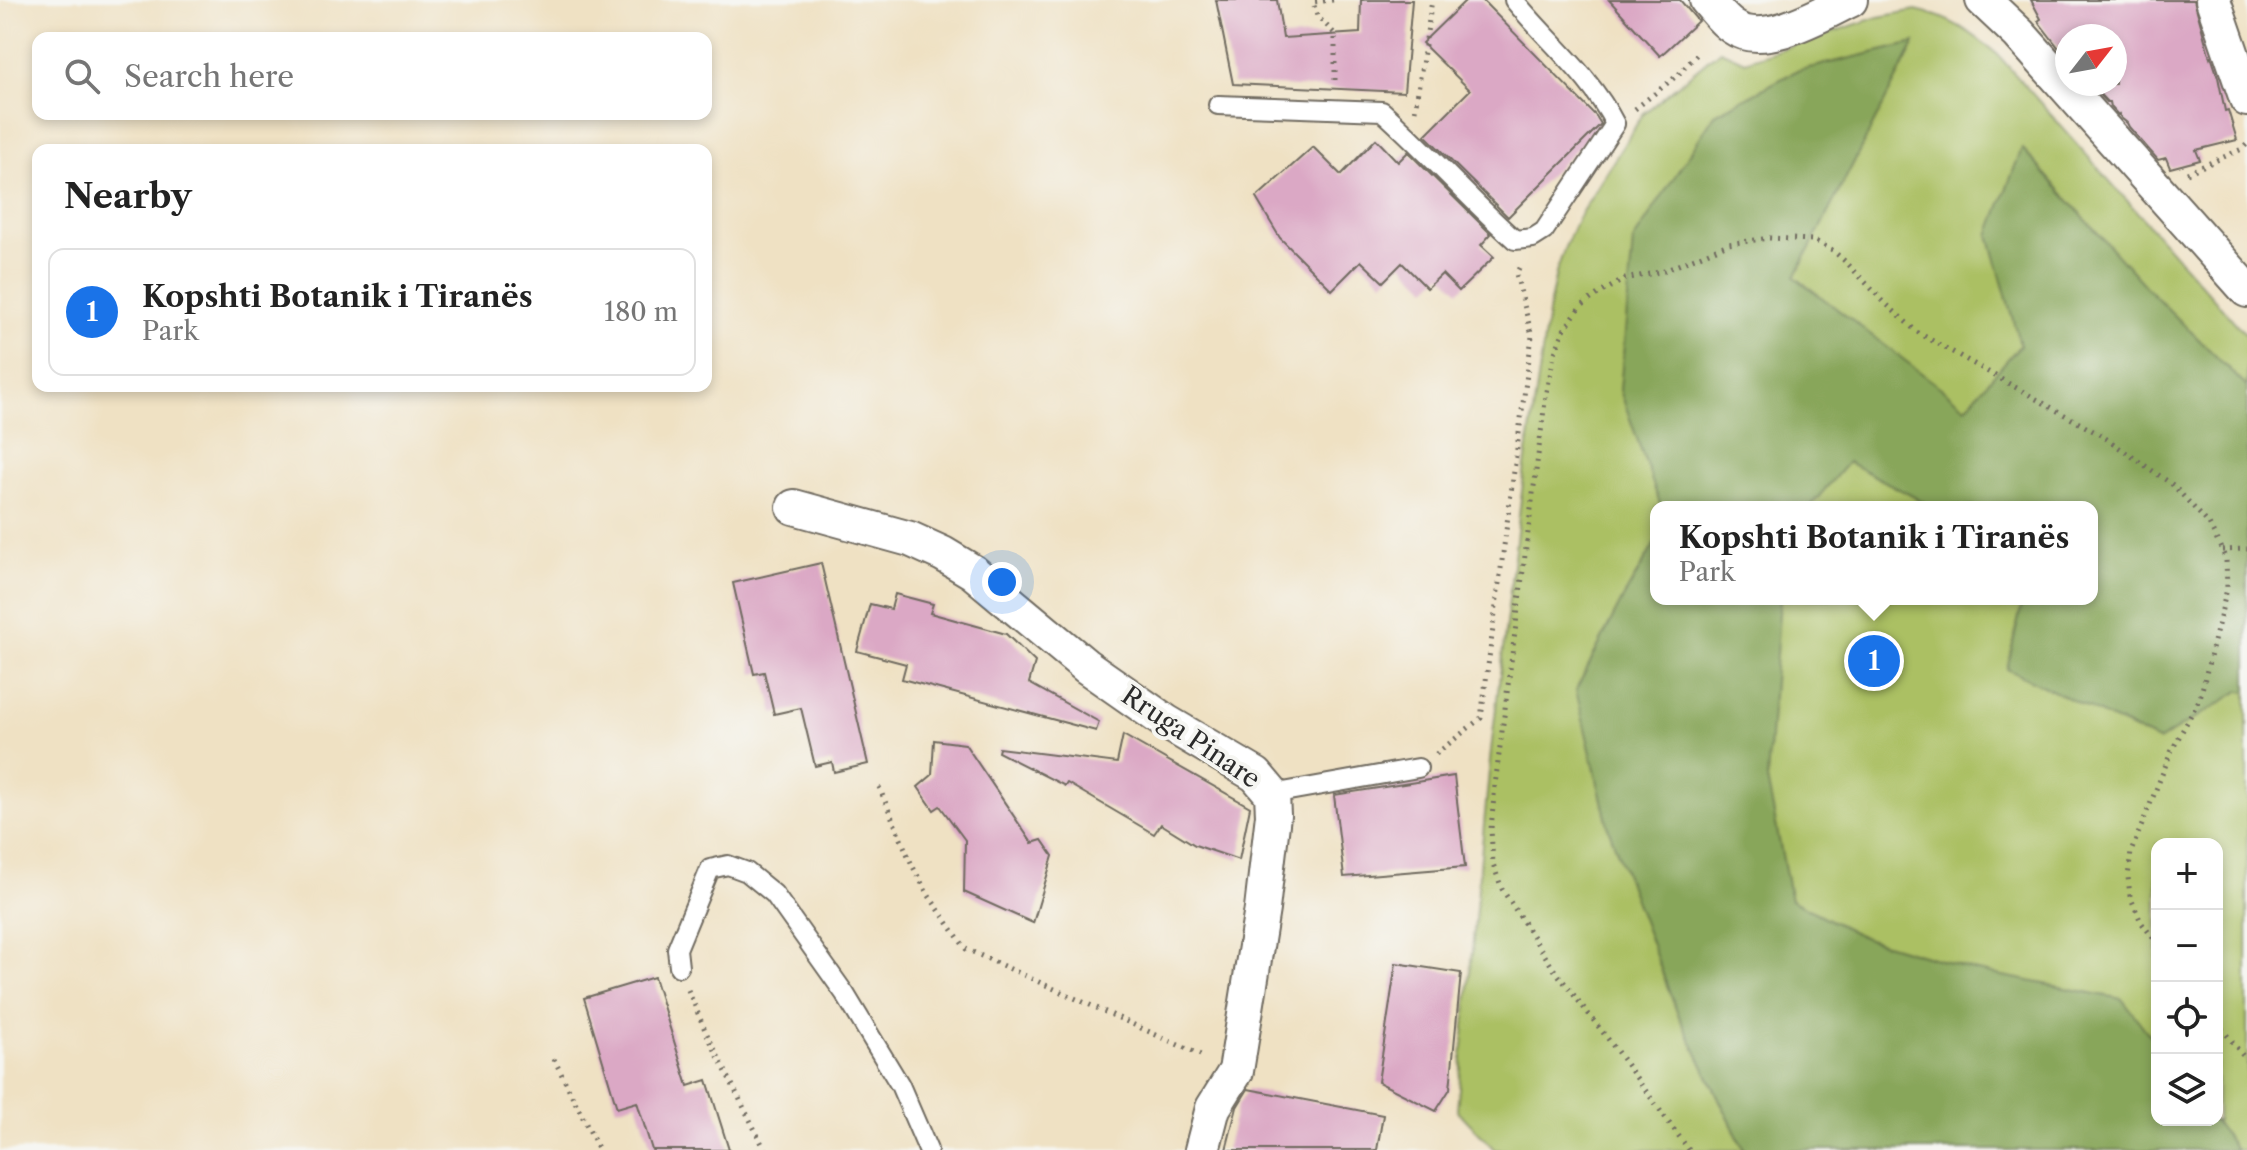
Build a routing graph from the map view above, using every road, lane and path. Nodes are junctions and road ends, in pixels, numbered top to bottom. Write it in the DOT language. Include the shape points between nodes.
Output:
graph roads {
  1 [pos="1333,0"];
  2 [pos="1432,0"];
  3 [pos="1514,0"];
  4 [pos="1707,0"];
  5 [pos="1850,0"];
  6 [pos="1983,0"];
  7 [pos="2213,0"];
  8 [pos="1313,1"];
  9 [pos="1697,54"];
  10 [pos="1335,89"];
  11 [pos="2247,99"];
  12 [pos="1218,105"];
  13 [pos="1615,124"];
  14 [pos="1410,136"];
  15 [pos="2247,144"];
  16 [pos="2155,187"];
  17 [pos="1516,274"];
  18 [pos="2247,290"];
  19 [pos="794,507"];
  20 [pos="2247,549"];
  21 [pos="2222,550"];
  22 [pos="1418,768"];
  23 [pos="879,787"];
  24 [pos="1272,794"];
  25 [pos="2151,935"];
  26 [pos="679,967"];
  27 [pos="2223,1030"];
  28 [pos="554,1059"];
  29 [pos="2247,1061"];
  30 [pos="1236,1071"];
  31 [pos="599,1150"];
  32 [pos="765,1150"];
  33 [pos="928,1150"];
  34 [pos="1202,1150"];
  35 [pos="1689,1150"];
  1 -- 8 [label="path"];
  2 -- 14 [label="path"];
  3 -- 13 [label="lane" via="1579,72"];
  4 -- 5 [label="street" via="1734,29 1760,34 1788,29"];
  6 -- 16 [label="street"];
  7 -- 11 [label="street"];
  8 -- 10 [label="path" via="1317,16 1335,34"];
  9 -- 13 [label="path"];
  12 -- 14 [label="lane" via="1382,111"];
  13 -- 14 [label="lane" via="1544,231 1515,240"];
  15 -- 16 [label="path"];
  16 -- 18 [label="street"];
  17 -- 22 [label="path" via="1532,336 1481,718"];
  19 -- 24 [label="street, Rruga Pinare" via="910,539 973,572 1086,666 1256,775"];
  20 -- 21 [label="path"];
  21 -- 25 [label="path" via="2227,589 2200,698 2171,752 2131,852 2130,896"];
  21 -- 35 [label="path" via="2209,524 2173,485 2104,437 1917,332 1847,263 1813,240 1769,238 1728,244 1664,271 1625,279 1580,307 1554,355 1545,402 1495,785 1493,864 1502,889 1553,968"];
  22 -- 24 [label="lane"];
  23 -- 30 [label="path" via="927,893 966,949"];
  24 -- 30 [label="street, Rruga Pinare" via="1262,909"];
  26 -- 32 [label="path"];
  26 -- 33 [label="lane" via="677,949 710,869 728,865 747,872 774,894 845,994 900,1085"];
  27 -- 29 [label="path"];
  28 -- 31 [label="path"];
  30 -- 34 [label="street, Rruga Pinare" via="1213,1108"];
}
